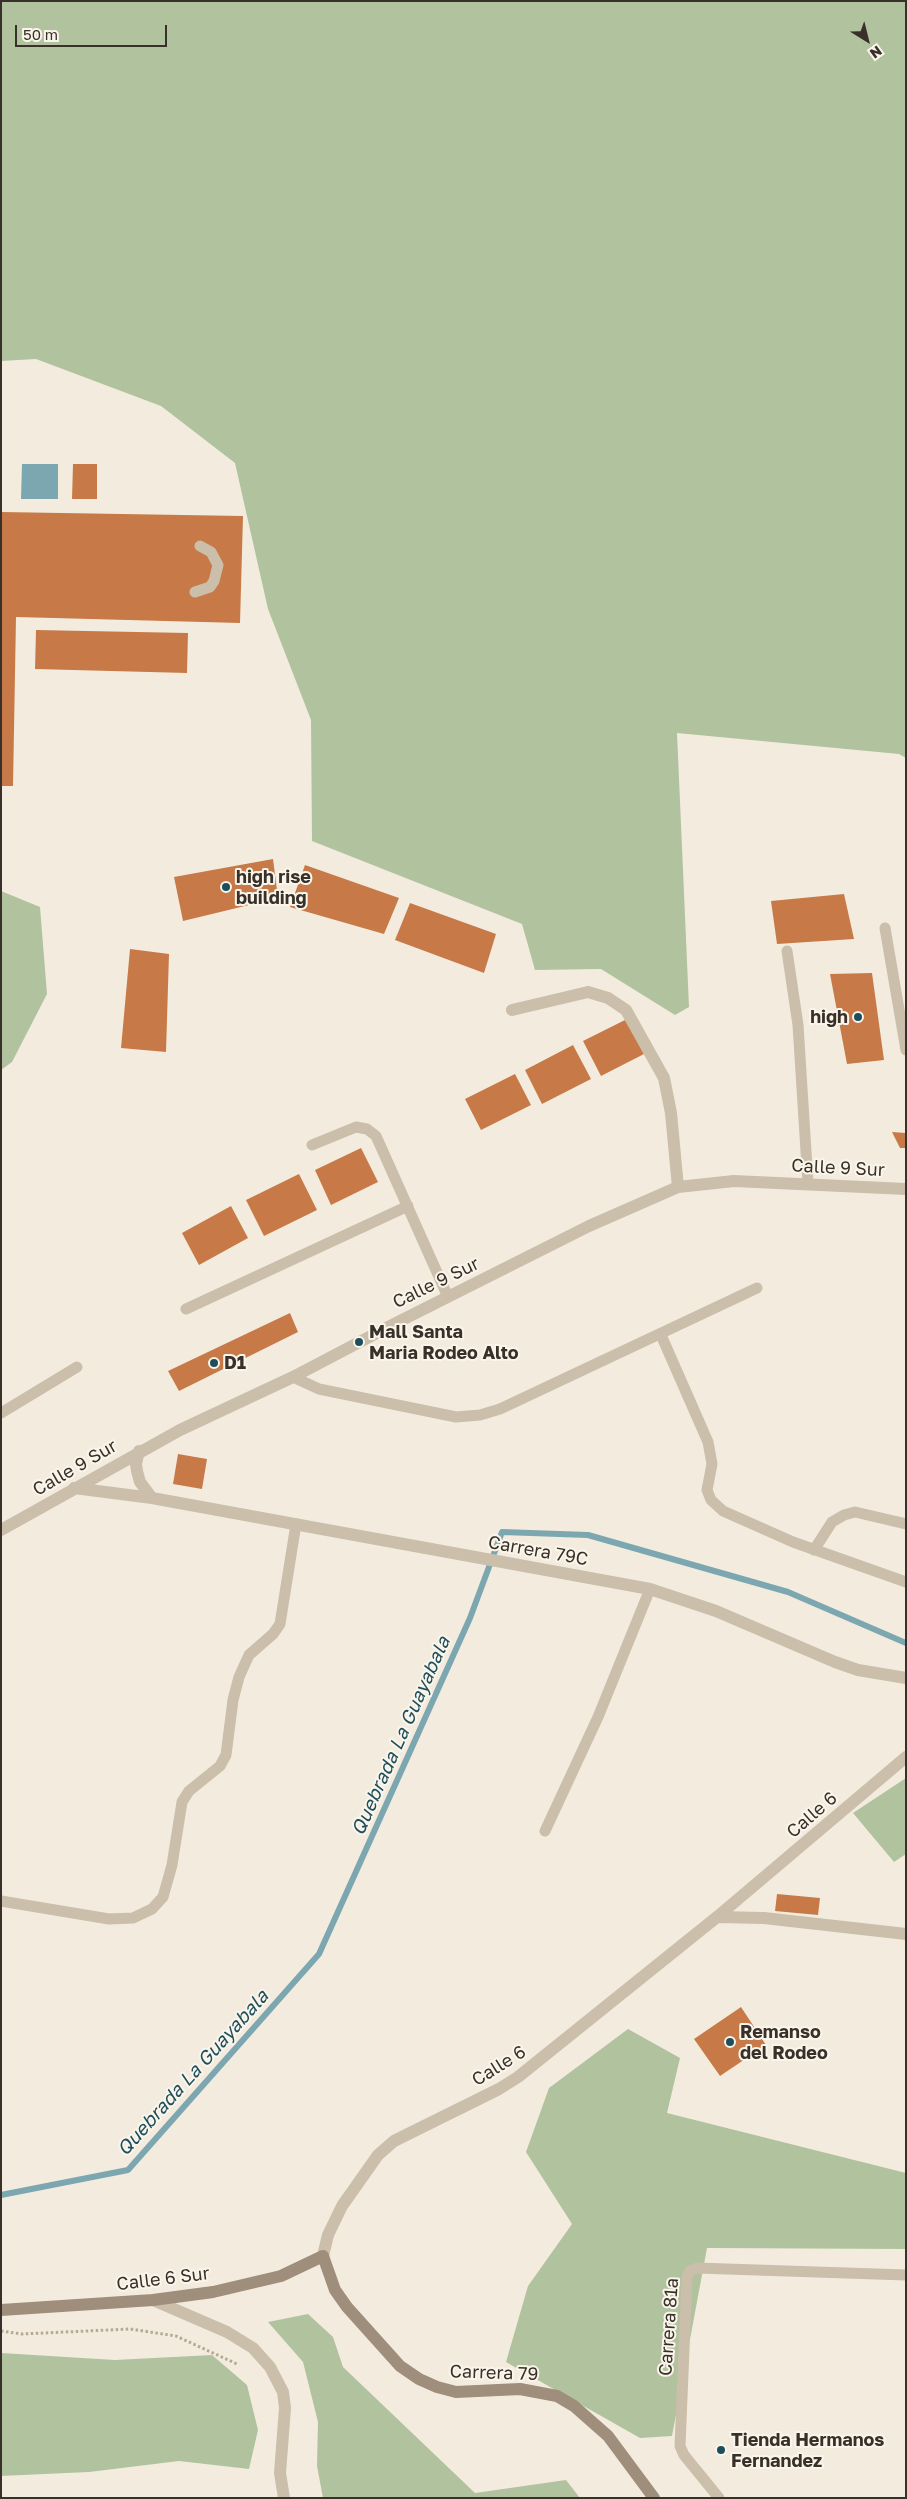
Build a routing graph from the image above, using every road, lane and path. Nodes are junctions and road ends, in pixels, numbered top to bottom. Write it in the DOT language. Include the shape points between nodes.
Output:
graph roads {
  1 [pos="200,546"];
  2 [pos="195,592"];
  3 [pos="885,928"];
  4 [pos="787,951"];
  5 [pos="512,1010"];
  6 [pos="906,1050"];
  7 [pos="312,1145"];
  8 [pos="808,1183"];
  9 [pos="678,1186"];
  10 [pos="906,1188"];
  11 [pos="408,1206"];
  12 [pos="758,1288"];
  13 [pos="448,1297"];
  14 [pos="186,1309"];
  15 [pos="661,1335"];
  16 [pos="77,1367"];
  17 [pos="293,1377"];
  18 [pos="1,1412"];
  19 [pos="139,1451"];
  20 [pos="74,1488"];
  21 [pos="152,1498"];
  22 [pos="296,1524"];
  23 [pos="906,1524"];
  24 [pos="1,1530"];
  25 [pos="814,1550"];
  26 [pos="906,1582"];
  27 [pos="650,1589"];
  28 [pos="906,1678"];
  29 [pos="906,1756"];
  30 [pos="545,1831"];
  31 [pos="1,1901"];
  32 [pos="717,1917"];
  33 [pos="906,1934"];
  34 [pos="323,2256"];
  35 [pos="906,2275"];
  36 [pos="153,2300"];
  37 [pos="1,2310"];
  38 [pos="1,2332"];
  39 [pos="237,2364"];
  40 [pos="284,2498"];
  41 [pos="654,2498"];
  42 [pos="719,2498"];
  1 -- 2 [label="lane" via="210,552 218,565 210,587"];
  3 -- 6 [label="lane"];
  4 -- 8 [label="lane" via="798,1025"];
  5 -- 9 [label="street" via="588,992 608,998 626,1010 664,1078"];
  7 -- 11 [label="lane" via="356,1127 367,1129 376,1136"];
  8 -- 9 [label="street, Calle 9 Sur" via="734,1181"];
  8 -- 10 [label="street, Calle 9 Sur"];
  9 -- 13 [label="street, Calle 9 Sur"];
  11 -- 13 [label="lane"];
  11 -- 14 [label="lane"];
  12 -- 15 [label="lane"];
  13 -- 17 [label="street, Calle 9 Sur"];
  15 -- 17 [label="lane" via="500,1409 480,1415 456,1417 320,1389"];
  15 -- 25 [label="lane" via="708,1442 712,1464 706,1490 711,1500 723,1512"];
  16 -- 18 [label="lane"];
  17 -- 19 [label="street, Calle 9 Sur"];
  19 -- 20 [label="street, Calle 9 Sur"];
  19 -- 21 [label="street" via="136,1464 140,1482"];
  20 -- 21 [label="street, Carrera 79C"];
  20 -- 24 [label="street, Calle 9 Sur"];
  21 -- 22 [label="street, Carrera 79C"];
  22 -- 27 [label="street, Carrera 79C"];
  22 -- 31 [label="lane" via="280,1624 249,1655 239,1677 226,1755 220,1766 189,1791 182,1802 172,1866 163,1897 152,1909 133,1918 109,1919"];
  23 -- 25 [label="lane" via="855,1512 844,1515 832,1522"];
  25 -- 26 [label="lane"];
  27 -- 28 [label="street, Carrera 79C" via="716,1612 835,1662 874,1674"];
  27 -- 30 [label="lane" via="598,1717"];
  29 -- 32 [label="street, Calle 6"];
  32 -- 33 [label="street" via="764,1918"];
  32 -- 34 [label="street, Calle 6" via="518,2077 394,2141 378,2155 342,2206 328,2235"];
  34 -- 36 [label="main road, Calle 6 Sur" via="281,2276 241,2287"];
  34 -- 41 [label="main road, Carrera 79" via="335,2290 347,2307 406,2371 428,2384 456,2392 520,2389 557,2396 574,2406 608,2436"];
  35 -- 42 [label="lane, Carrera 81a" via="697,2268 690,2271 687,2276 680,2446 684,2456"];
  36 -- 37 [label="main road, Calle 6 Sur"];
  36 -- 40 [label="street" via="227,2332 253,2348 270,2367 283,2392 285,2408 280,2473"];
  38 -- 39 [label="path" via="130,2329 176,2336"];
}
